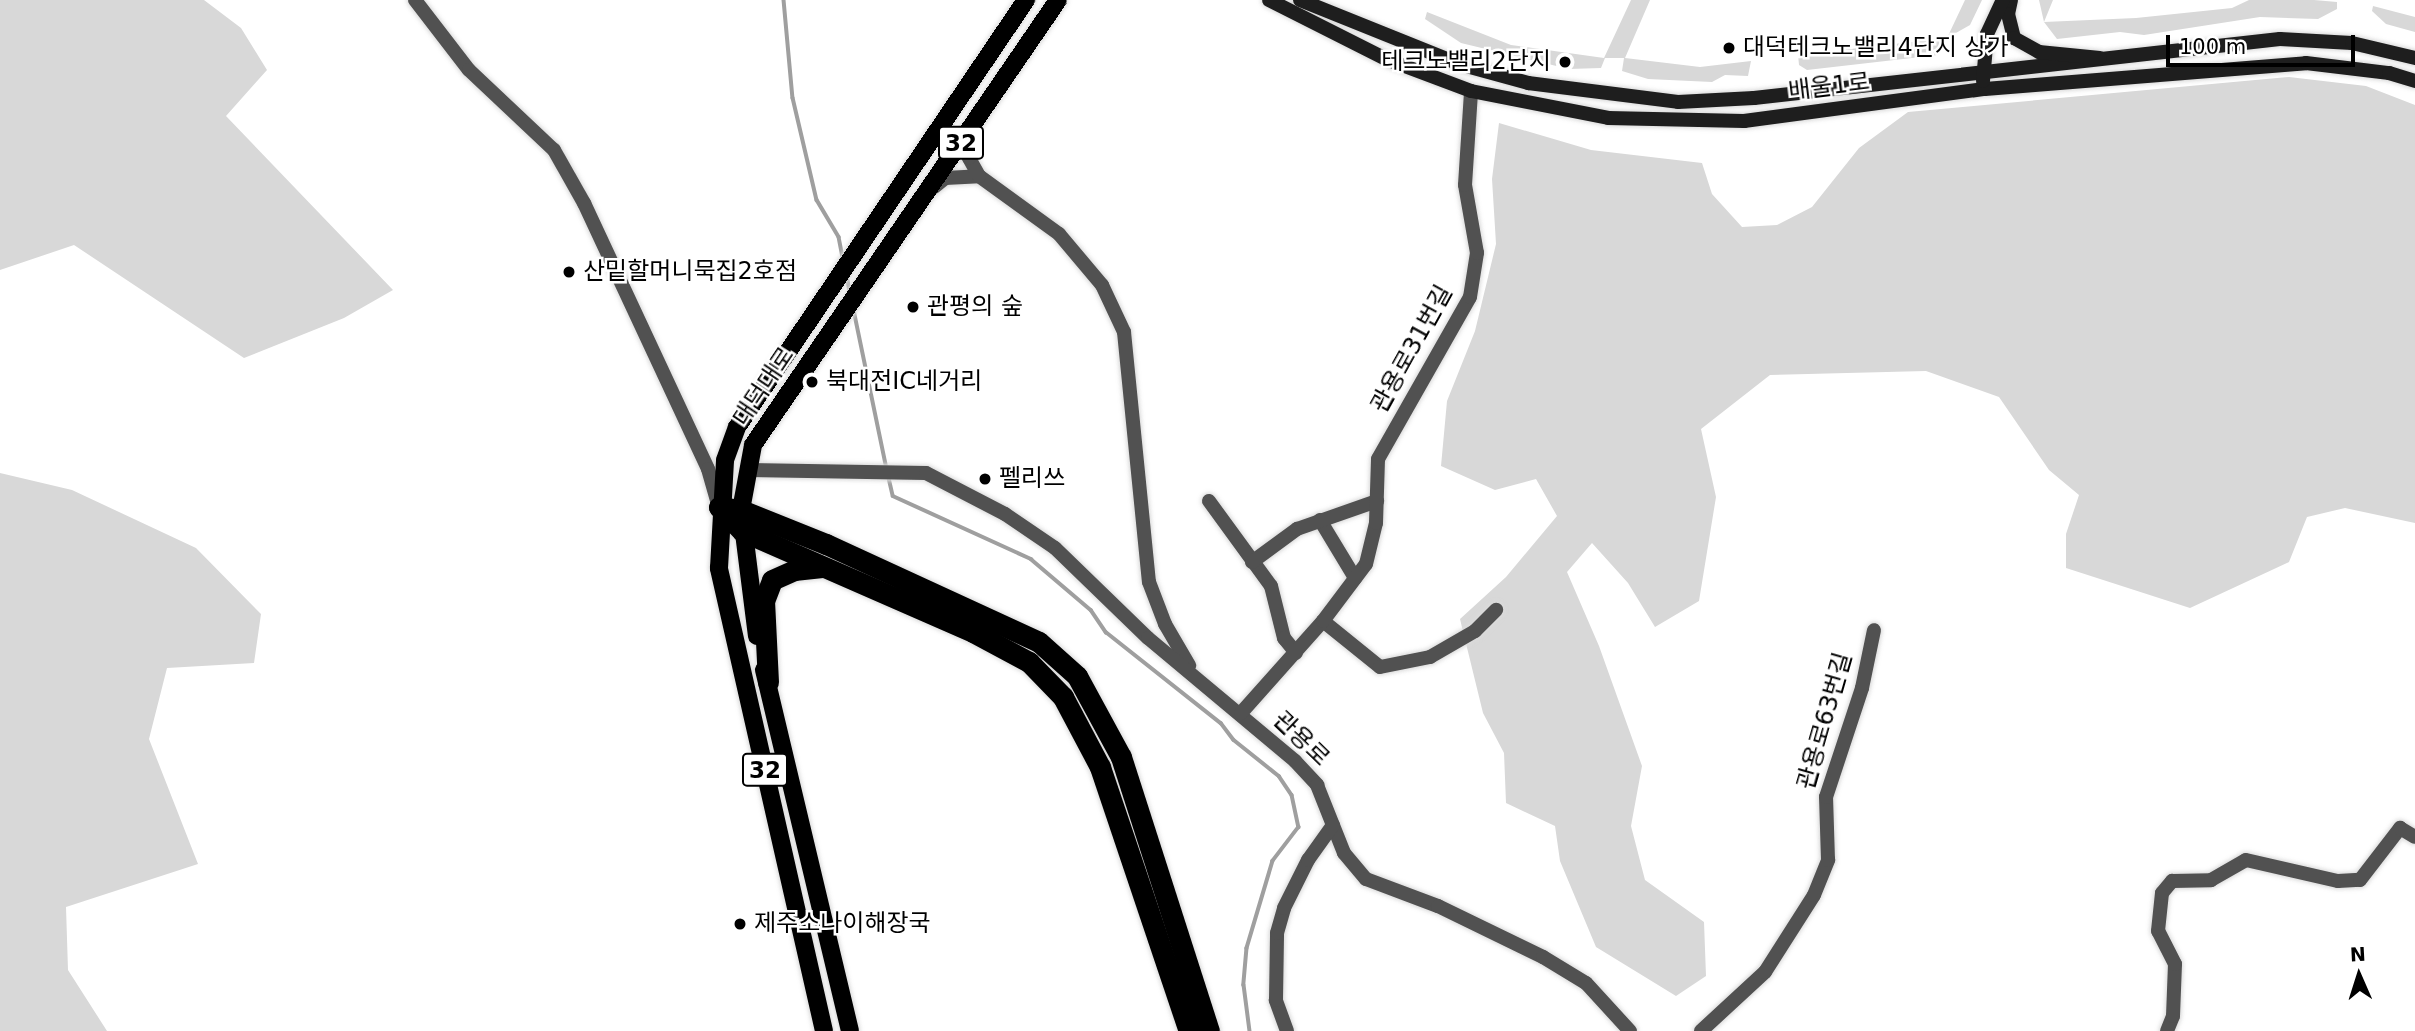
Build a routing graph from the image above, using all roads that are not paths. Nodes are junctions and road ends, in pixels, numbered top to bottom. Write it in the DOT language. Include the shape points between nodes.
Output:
graph roads {
  1 [pos="415,0"];
  2 [pos="1026,0"];
  3 [pos="1058,0"];
  4 [pos="1269,0"];
  5 [pos="1300,0"];
  6 [pos="2003,0"];
  7 [pos="2011,0"];
  8 [pos="2415,58"];
  9 [pos="2108,61"];
  10 [pos="1981,73"];
  11 [pos="2415,80"];
  12 [pos="1985,89"];
  13 [pos="1471,91"];
  14 [pos="978,117"];
  15 [pos="979,176"];
  16 [pos="927,192"];
  17 [pos="749,470"];
  18 [pos="1209,501"];
  19 [pos="1377,501"];
  20 [pos="719,507"];
  21 [pos="1320,520"];
  22 [pos="741,521"];
  23 [pos="1252,562"];
  24 [pos="823,567"];
  25 [pos="1355,578"];
  26 [pos="1496,610"];
  27 [pos="1323,621"];
  28 [pos="1165,624"];
  29 [pos="1874,630"];
  30 [pos="1148,638"];
  31 [pos="1296,653"];
  32 [pos="768,682"];
  33 [pos="1205,686"];
  34 [pos="1241,713"];
  35 [pos="1334,825"];
  36 [pos="2415,837"];
  37 [pos="824,1031"];
  38 [pos="850,1031"];
  39 [pos="1189,1031"];
  40 [pos="1209,1031"];
  41 [pos="1287,1031"];
  42 [pos="1630,1031"];
  43 [pos="1701,1031"];
  44 [pos="2167,1031"];
  1 -- 20 [label="street" via="469,70 554,150 584,203 708,468"];
  2 -- 20 [label="main road, 대덕대로 / 32" via="737,427 725,460"];
  3 -- 14 [label="main road, 대덕대로 / 32"];
  4 -- 13 [label="main road, 배울1로" via="1385,59"];
  5 -- 10 [label="main road, 배울1로" via="1459,64 1528,83 1626,98 1678,102 1754,98"];
  6 -- 10 [label="main road" via="1987,34"];
  7 -- 9 [label="main road" via="2008,14 2014,38 2039,52 2081,53"];
  8 -- 9 [label="main road, 배울1로" via="2352,43 2280,39"];
  9 -- 10 [label="main road, 배울1로"];
  10 -- 12 [label="main road"];
  11 -- 12 [label="main road, 배울1로" via="2306,63"];
  12 -- 13 [label="main road, 배울1로" via="1744,121 1608,118"];
  13 -- 19 [label="street, 관용로31번길" via="1465,184 1477,253 1474,279 1444,348 1378,459"];
  14 -- 15 [label="street" via="967,139 969,158"];
  14 -- 16 [label="main road, 대덕대로 / 32"];
  15 -- 16 [label="street" via="945,178"];
  15 -- 28 [label="street" via="1059,234 1102,285 1124,332 1149,582"];
  16 -- 17 [label="main road, 대덕대로 / 32" via="754,445"];
  17 -- 22 [label="main road, 대덕대로 / 32"];
  17 -- 30 [label="street, 관용로" via="926,473 1005,514 1055,548"];
  18 -- 23 [label="street"];
  19 -- 21 [label="street"];
  19 -- 25 [label="street, 관용로31번길" via="1372,549"];
  20 -- 22 [label="highway"];
  20 -- 37 [label="main road, 대덕대로 / 32" via="719,568"];
  21 -- 23 [label="street" via="1297,529"];
  21 -- 25 [label="street"];
  22 -- 24 [label="highway"];
  22 -- 32 [label="main road, 대덕대로 / 32"];
  22 -- 40 [label="highway" via="826,544 1039,642 1077,676 1121,757"];
  23 -- 31 [label="street" via="1271,586 1284,638"];
  24 -- 32 [label="highway" via="794,570 772,580 764,601"];
  24 -- 39 [label="highway" via="973,632 1029,662 1063,697 1100,767"];
  25 -- 27 [label="street, 관용로31번길"];
  26 -- 27 [label="street" via="1475,631 1430,657 1380,667"];
  27 -- 31 [label="street, 관용로31번길"];
  28 -- 30 [label="street"];
  28 -- 33 [label="street"];
  29 -- 43 [label="street, 관용로63번길" via="1862,688 1826,797 1828,860 1814,895 1765,972"];
  30 -- 33 [label="street, 관용로"];
  31 -- 34 [label="street, 관용로31번길"];
  32 -- 38 [label="main road, 대덕대로 / 32"];
  33 -- 34 [label="street, 관용로"];
  34 -- 35 [label="street, 관용로" via="1317,785"];
  35 -- 41 [label="street" via="1308,860 1283,908 1277,933 1276,1000"];
  35 -- 42 [label="street, 관용로" via="1344,853 1366,879 1438,906 1543,957 1586,983"];
  36 -- 44 [label="street" via="2400,828 2360,880 2338,881 2246,860 2211,880 2172,881 2162,893 2158,930 2175,964 2173,1016"];
}
